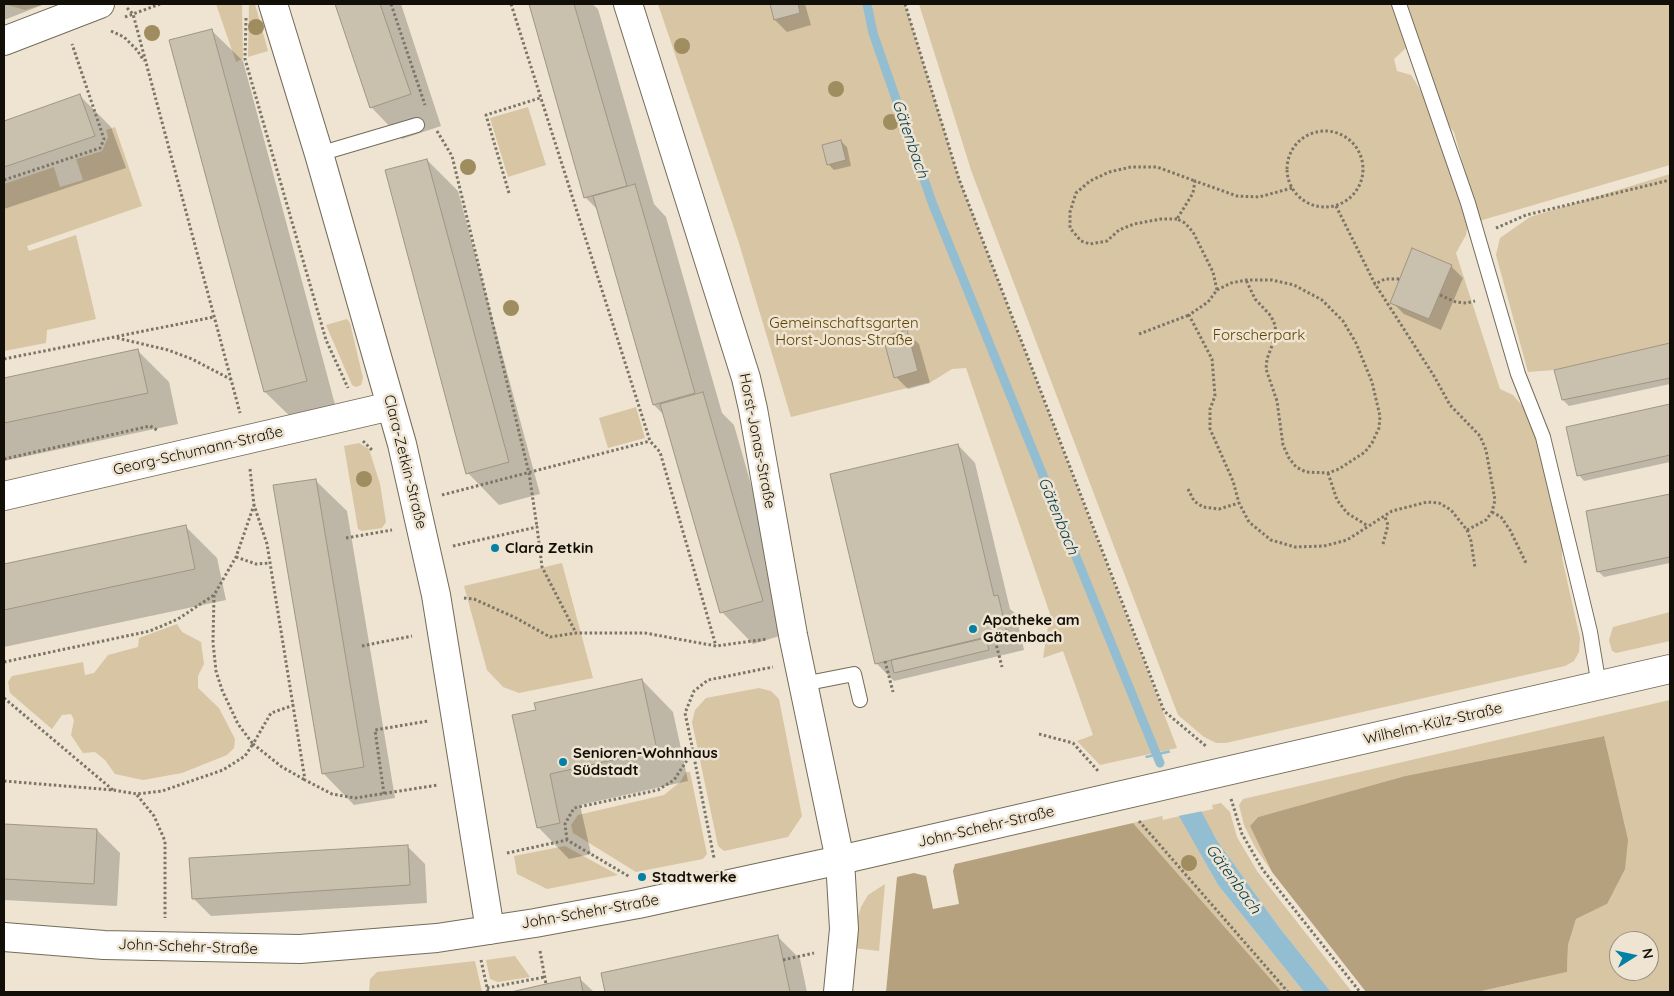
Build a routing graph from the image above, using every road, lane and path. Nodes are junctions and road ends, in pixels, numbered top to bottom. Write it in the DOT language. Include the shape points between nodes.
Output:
graph roads {
  1 [pos="124,4"];
  2 [pos="273,4"];
  3 [pos="391,4"];
  4 [pos="511,4"];
  5 [pos="628,4"];
  6 [pos="905,4"];
  7 [pos="1399,4"];
  8 [pos="101,17"];
  9 [pos="61,19"];
  10 [pos="4,42"];
  11 [pos="147,67"];
  12 [pos="540,98"];
  13 [pos="427,112"];
  14 [pos="417,125"];
  15 [pos="435,128"];
  16 [pos="319,154"];
  17 [pos="4,180"];
  18 [pos="1670,180"];
  19 [pos="1195,181"];
  20 [pos="1292,188"];
  21 [pos="509,193"];
  22 [pos="1336,206"];
  23 [pos="1177,220"];
  24 [pos="1477,235"];
  25 [pos="1400,279"];
  26 [pos="1246,280"];
  27 [pos="1375,284"];
  28 [pos="1216,290"];
  29 [pos="1496,294"];
  30 [pos="1440,295"];
  31 [pos="1189,315"];
  32 [pos="214,317"];
  33 [pos="1139,334"];
  34 [pos="114,337"];
  35 [pos="4,359"];
  36 [pos="233,380"];
  37 [pos="391,406"];
  38 [pos="246,440"];
  39 [pos="650,441"];
  40 [pos="529,473"];
  41 [pos="1328,473"];
  42 [pos="1188,489"];
  43 [pos="4,496"];
  44 [pos="437,496"];
  45 [pos="1239,503"];
  46 [pos="254,505"];
  47 [pos="1492,512"];
  48 [pos="1385,517"];
  49 [pos="1368,526"];
  50 [pos="537,527"];
  51 [pos="392,530"];
  52 [pos="1467,530"];
  53 [pos="346,538"];
  54 [pos="1383,544"];
  55 [pos="447,547"];
  56 [pos="236,557"];
  57 [pos="270,562"];
  58 [pos="1526,563"];
  59 [pos="1475,568"];
  60 [pos="214,595"];
  61 [pos="458,597"];
  62 [pos="576,633"];
  63 [pos="793,635"];
  64 [pos="412,636"];
  65 [pos="994,636"];
  66 [pos="362,646"];
  67 [pos="716,646"];
  68 [pos="885,661"];
  69 [pos="4,662"];
  70 [pos="1002,667"];
  71 [pos="1670,669"];
  72 [pos="801,673"];
  73 [pos="1600,686"];
  74 [pos="893,692"];
  75 [pos="4,698"];
  76 [pos="860,700"];
  77 [pos="294,705"];
  78 [pos="428,721"];
  79 [pos="1039,734"];
  80 [pos="253,744"];
  81 [pos="692,751"];
  82 [pos="1212,775"];
  83 [pos="306,780"];
  84 [pos="4,781"];
  85 [pos="440,785"];
  86 [pos="113,790"];
  87 [pos="137,794"];
  88 [pos="384,794"];
  89 [pos="1131,794"];
  90 [pos="567,840"];
  91 [pos="507,852"];
  92 [pos="840,860"];
  93 [pos="720,886"];
  94 [pos="638,904"];
  95 [pos="535,923"];
  96 [pos="490,930"];
  97 [pos="4,937"];
  98 [pos="165,945"];
  99 [pos="545,977"];
  100 [pos="546,984"];
  101 [pos="488,992"];
  102 [pos="838,992"];
  103 [pos="1288,992"];
  104 [pos="1360,992"];
  1 -- 11 [label="path" via="133,14"];
  2 -- 16 [label="street, Clara-Zetkin-Straße"];
  3 -- 13 [label="path"];
  4 -- 12 [label="path"];
  5 -- 63 [label="street, Horst-Jonas-Straße" via="746,378"];
  6 -- 82 [label="path" via="959,179 1164,710 1212,751"];
  7 -- 24 [label="lane"];
  8 -- 9 [label="street"];
  8 -- 11 [label="path" via="112,31 137,50"];
  9 -- 10 [label="street"];
  9 -- 17 [label="path" via="78,58 104,139 100,148"];
  11 -- 32 [label="path"];
  12 -- 21 [label="path" via="486,115"];
  12 -- 39 [label="path"];
  14 -- 16 [label="lane"];
  15 -- 40 [label="path" via="452,156"];
  16 -- 37 [label="street, Clara-Zetkin-Straße"];
  18 -- 24 [label="path" via="1526,215"];
  19 -- 20 [label="path" via="1237,196 1259,197"];
  19 -- 23 [label="path" via="1193,193"];
  19 -- 23 [label="path" via="1156,167 1131,167 1109,172 1076,193 1070,212 1070,228 1081,241 1090,244 1107,241 1119,230 1134,224"];
  20 -- 22 [label="path" via="1311,204"];
  20 -- 22 [label="path" via="1287,176 1287,163 1298,141 1320,130 1333,130 1355,144 1364,167 1357,191"];
  22 -- 27 [label="path"];
  23 -- 28 [label="path" via="1193,232 1213,272"];
  24 -- 29 [label="lane"];
  25 -- 27 [label="path" via="1385,279"];
  26 -- 28 [label="path"];
  26 -- 41 [label="path" via="1255,299 1275,325 1276,335 1266,370 1277,401 1283,445 1296,467 1306,472"];
  26 -- 41 [label="path" via="1272,280 1294,285 1322,300 1343,320 1356,343 1372,382 1380,416 1379,428 1364,452 1339,470"];
  27 -- 47 [label="path" via="1450,405 1480,436 1486,450 1495,500"];
  28 -- 31 [label="path" via="1208,302"];
  29 -- 30 [label="path" via="1466,303"];
  29 -- 73 [label="lane" via="1518,374 1543,437"];
  31 -- 33 [label="path"];
  31 -- 45 [label="path" via="1212,359 1215,396 1210,409 1210,429"];
  32 -- 34 [label="path"];
  32 -- 36 [label="path"];
  34 -- 35 [label="path"];
  34 -- 36 [label="path" via="168,350"];
  36 -- 38 [label="path"];
  37 -- 38 [label="street, Georg-Schumann-Straße"];
  37 -- 96 [label="street, Clara-Zetkin-Straße" via="436,595"];
  38 -- 43 [label="street, Georg-Schumann-Straße"];
  38 -- 46 [label="path"];
  39 -- 40 [label="path"];
  39 -- 67 [label="path" via="660,452"];
  40 -- 44 [label="path"];
  40 -- 50 [label="path"];
  41 -- 49 [label="path" via="1337,500 1347,513"];
  42 -- 45 [label="path" via="1194,501 1203,507 1219,509"];
  45 -- 49 [label="path" via="1249,522 1271,540 1295,548 1347,540"];
  46 -- 56 [label="path"];
  46 -- 57 [label="path"];
  47 -- 52 [label="path" via="1486,520"];
  47 -- 58 [label="path" via="1501,517 1510,530"];
  48 -- 49 [label="path"];
  48 -- 52 [label="path" via="1410,505 1439,503 1451,510"];
  48 -- 54 [label="path" via="1388,525"];
  50 -- 55 [label="path"];
  50 -- 62 [label="path" via="542,567"];
  51 -- 53 [label="path"];
  52 -- 59 [label="path"];
  56 -- 57 [label="path" via="256,564"];
  56 -- 60 [label="path"];
  57 -- 77 [label="path"];
  60 -- 69 [label="path" via="178,619 150,631"];
  60 -- 80 [label="path" via="216,671 238,724"];
  61 -- 62 [label="path" via="474,599 550,637"];
  62 -- 67 [label="path" via="646,633"];
  63 -- 67 [label="path"];
  63 -- 72 [label="street, Horst-Jonas-Straße"];
  64 -- 66 [label="path"];
  65 -- 70 [label="path"];
  68 -- 74 [label="path"];
  71 -- 73 [label="street, Wilhelm-Külz-Straße"];
  72 -- 76 [label="lane" via="854,674"];
  72 -- 81 [label="path" via="708,680 694,691 685,713"];
  72 -- 92 [label="street, Horst-Jonas-Straße"];
  73 -- 82 [label="street, Wilhelm-Külz-Straße"];
  75 -- 86 [label="path"];
  77 -- 80 [label="path" via="271,713"];
  77 -- 83 [label="path"];
  78 -- 88 [label="path" via="374,730"];
  79 -- 89 [label="path" via="1073,743"];
  80 -- 83 [label="path" via="282,767"];
  80 -- 87 [label="path" via="245,756 223,770 162,791"];
  81 -- 90 [label="path" via="674,780 658,790 574,808 565,824"];
  81 -- 93 [label="path"];
  82 -- 89 [label="street, John-Schehr-Straße"];
  82 -- 104 [label="path" via="1263,870"];
  83 -- 88 [label="path" via="332,794 355,798"];
  84 -- 86 [label="path"];
  85 -- 88 [label="path"];
  86 -- 87 [label="path"];
  87 -- 98 [label="path" via="154,816 165,840"];
  89 -- 92 [label="street, John-Schehr-Straße"];
  89 -- 103 [label="path"];
  90 -- 91 [label="path"];
  90 -- 94 [label="path" via="632,878"];
  92 -- 93 [label="street, John-Schehr-Straße"];
  92 -- 102 [label="street, Horst-Jonas-Straße" via="844,929"];
  93 -- 94 [label="street, John-Schehr-Straße"];
  94 -- 95 [label="street, John-Schehr-Straße"];
  95 -- 96 [label="street, John-Schehr-Straße"];
  95 -- 99 [label="path"];
  96 -- 98 [label="street, John-Schehr-Straße" via="388,943 300,949"];
  97 -- 98 [label="street, John-Schehr-Straße" via="104,945"];
  99 -- 100 [label="path"];
  99 -- 101 [label="path" via="487,988"];
}
